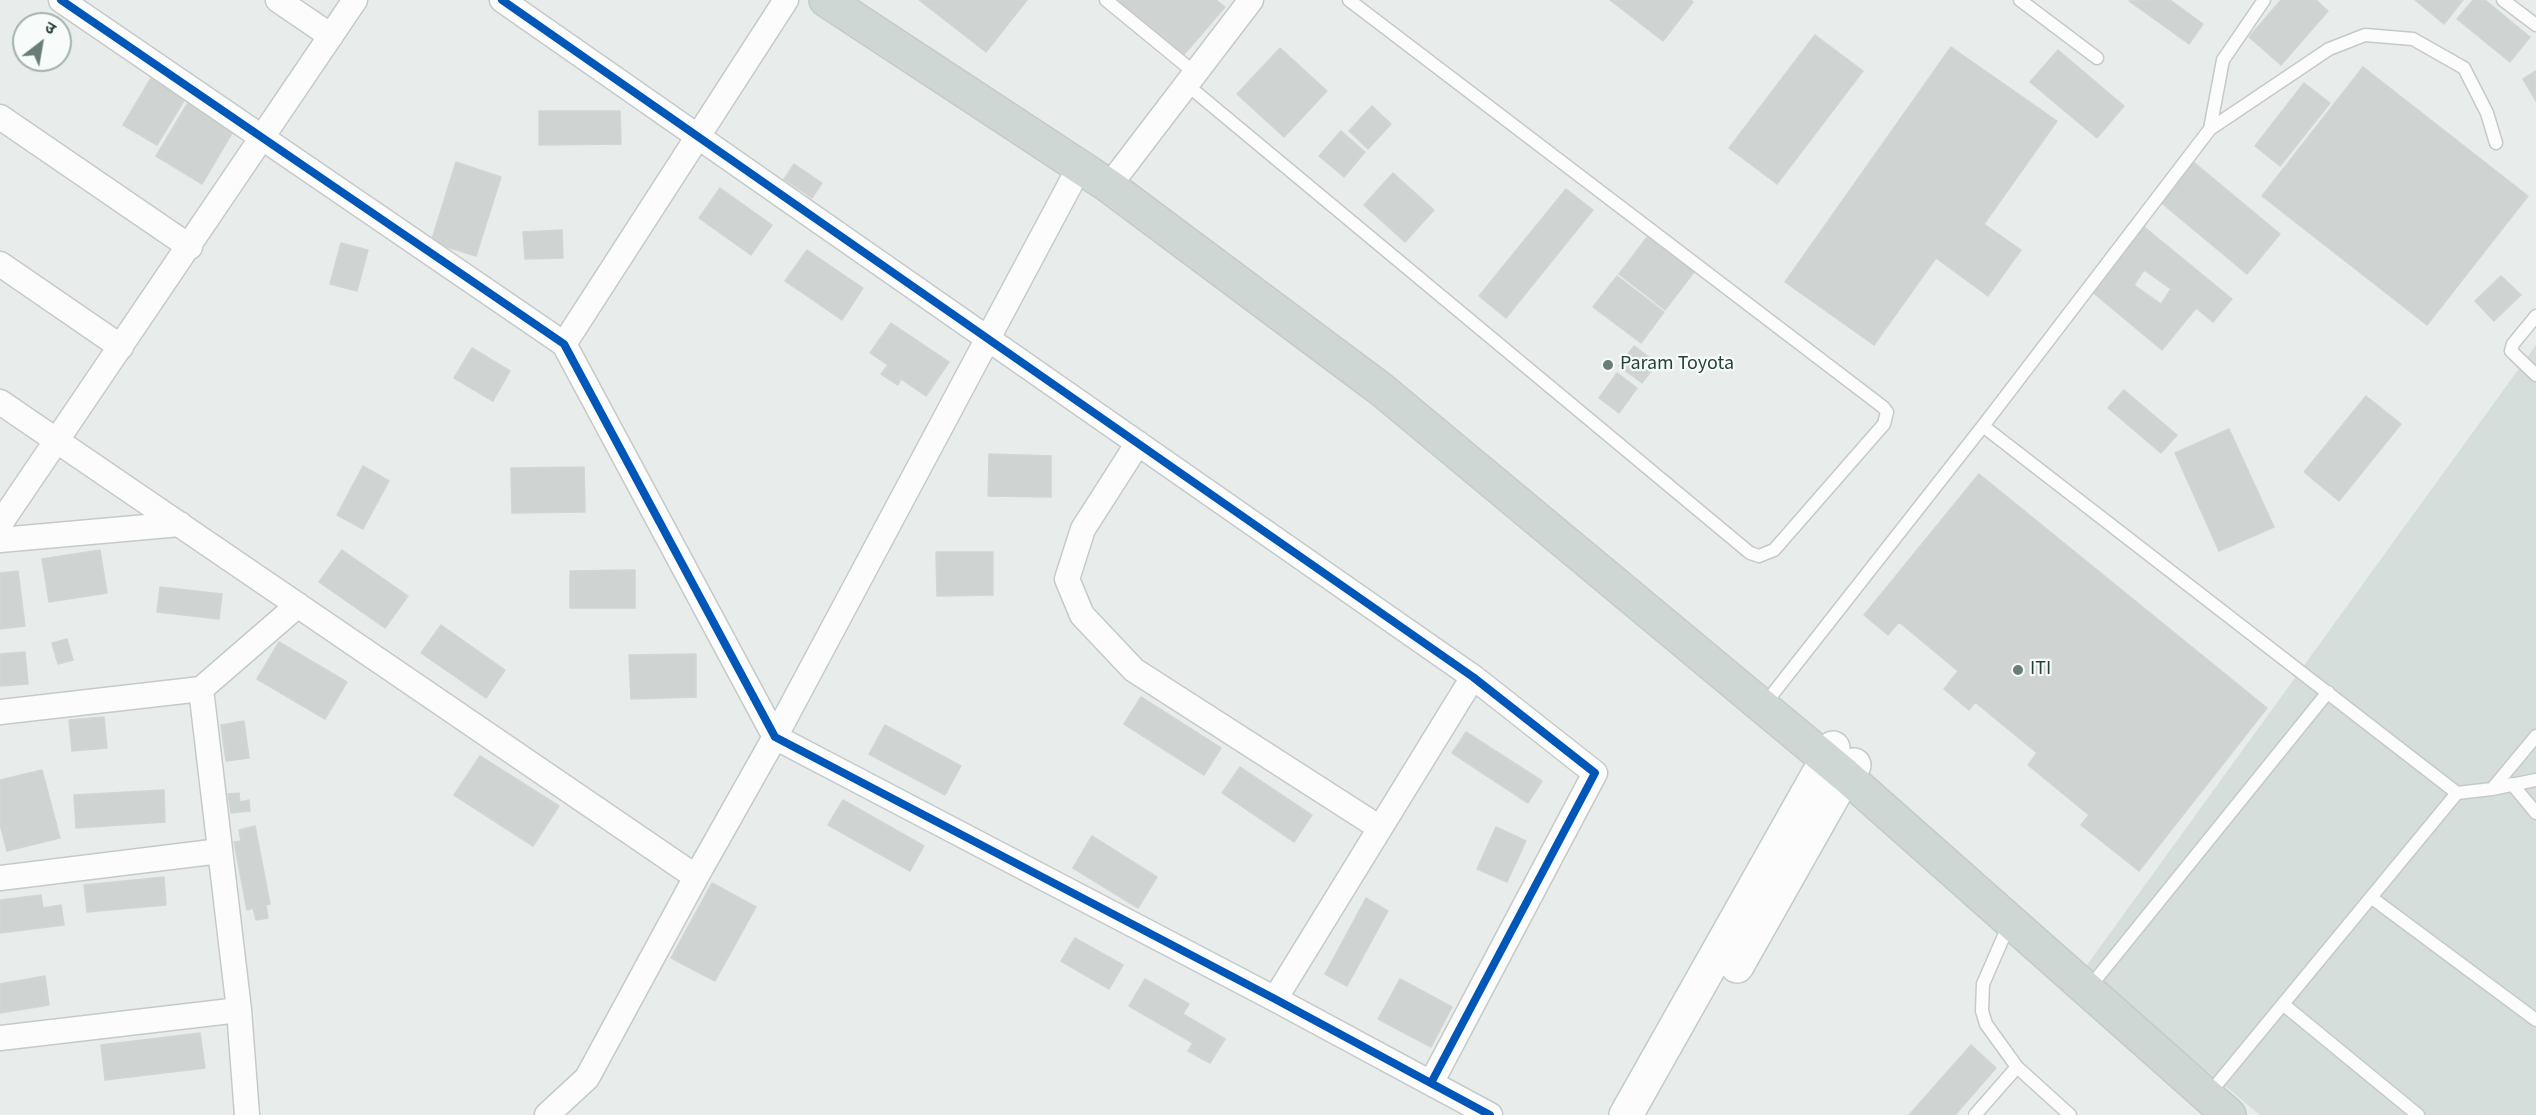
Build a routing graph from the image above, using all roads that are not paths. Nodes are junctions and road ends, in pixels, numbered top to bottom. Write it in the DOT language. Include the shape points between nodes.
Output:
graph roads {
  1 [pos="61,0"];
  2 [pos="278,0"];
  3 [pos="356,0"];
  4 [pos="502,0"];
  5 [pos="786,0"];
  6 [pos="826,0"];
  7 [pos="859,0"];
  8 [pos="1106,0"];
  9 [pos="1251,0"];
  10 [pos="1349,0"];
  11 [pos="2020,0"];
  12 [pos="2264,0"];
  13 [pos="2503,0"];
  14 [pos="2536,25"];
  15 [pos="331,36"];
  16 [pos="2097,58"];
  17 [pos="1191,79"];
  18 [pos="0,117"];
  19 [pos="2210,129"];
  20 [pos="264,137"];
  21 [pos="698,137"];
  22 [pos="2496,144"];
  23 [pos="1080,166"];
  24 [pos="1114,179"];
  25 [pos="190,247"];
  26 [pos="0,264"];
  27 [pos="2536,316"];
  28 [pos="986,338"];
  29 [pos="564,344"];
  30 [pos="121,347"];
  31 [pos="2536,375"];
  32 [pos="0,402"];
  33 [pos="1983,426"];
  34 [pos="57,441"];
  35 [pos="1138,443"];
  36 [pos="0,524"];
  37 [pos="180,524"];
  38 [pos="0,540"];
  39 [pos="298,605"];
  40 [pos="1473,677"];
  41 [pos="201,689"];
  42 [pos="2328,692"];
  43 [pos="1767,701"];
  44 [pos="0,712"];
  45 [pos="2536,736"];
  46 [pos="775,737"];
  47 [pos="1839,762"];
  48 [pos="2536,780"];
  49 [pos="2512,784"];
  50 [pos="2492,789"];
  51 [pos="2457,793"];
  52 [pos="2536,813"];
  53 [pos="1380,828"];
  54 [pos="220,851"];
  55 [pos="696,877"];
  56 [pos="0,878"];
  57 [pos="2372,898"];
  58 [pos="2010,922"];
  59 [pos="2097,978"];
  60 [pos="1275,999"];
  61 [pos="2284,1005"];
  62 [pos="238,1010"];
  63 [pos="2536,1020"];
  64 [pos="0,1038"];
  65 [pos="2017,1067"];
  66 [pos="1431,1083"];
  67 [pos="2218,1099"];
  68 [pos="247,1115"];
  69 [pos="547,1115"];
  70 [pos="1490,1115"];
  71 [pos="1626,1115"];
  72 [pos="1652,1115"];
  73 [pos="1975,1115"];
  74 [pos="2070,1115"];
  75 [pos="2248,1115"];
  76 [pos="2418,1115"];
  1 -- 20 [label="street"];
  2 -- 15 [label="street"];
  3 -- 15 [label="street"];
  4 -- 21 [label="street"];
  5 -- 21 [label="street"];
  6 -- 23 [label="main road"];
  7 -- 24 [label="main road"];
  8 -- 17 [label="lane"];
  9 -- 17 [label="street"];
  10 -- 17 [label="lane" via="1887,412 1884,424 1774,550 1759,556 1750,553"];
  11 -- 16 [label="lane"];
  12 -- 19 [label="lane" via="2223,60"];
  13 -- 14 [label="lane"];
  15 -- 20 [label="street"];
  17 -- 24 [label="street"];
  18 -- 25 [label="street"];
  19 -- 22 [label="lane" via="2329,49 2365,35 2413,39 2464,68 2487,113"];
  19 -- 33 [label="lane"];
  20 -- 25 [label="street"];
  20 -- 29 [label="street"];
  21 -- 28 [label="street"];
  21 -- 29 [label="street"];
  23 -- 24 [label="main road"];
  23 -- 28 [label="street"];
  24 -- 43 [label="main road"];
  25 -- 30 [label="street"];
  26 -- 30 [label="street"];
  27 -- 31 [label="lane" via="2511,351"];
  28 -- 35 [label="street"];
  28 -- 46 [label="street"];
  29 -- 46 [label="street"];
  30 -- 34 [label="street"];
  32 -- 34 [label="street"];
  33 -- 42 [label="lane"];
  33 -- 43 [label="lane"];
  34 -- 36 [label="street"];
  34 -- 37 [label="street"];
  35 -- 40 [label="street"];
  35 -- 53 [label="street" via="1083,529 1067,579 1082,615 1134,670"];
  37 -- 38 [label="street"];
  37 -- 39 [label="street"];
  39 -- 41 [label="street"];
  39 -- 55 [label="street"];
  40 -- 53 [label="street"];
  40 -- 66 [label="street" via="1595,774"];
  41 -- 44 [label="street"];
  41 -- 54 [label="street"];
  42 -- 51 [label="lane"];
  42 -- 59 [label="lane"];
  43 -- 47 [label="main road"];
  45 -- 50 [label="lane"];
  46 -- 55 [label="street"];
  46 -- 60 [label="street"];
  47 -- 58 [label="main road"];
  47 -- 59 [label="main road"];
  47 -- 71 [label="street"];
  47 -- 72 [label="street"];
  48 -- 49 [label="lane"];
  49 -- 50 [label="lane"];
  49 -- 52 [label="lane"];
  50 -- 51 [label="lane"];
  51 -- 57 [label="lane"];
  53 -- 60 [label="street"];
  54 -- 56 [label="street"];
  54 -- 62 [label="street"];
  55 -- 69 [label="street" via="586,1077"];
  57 -- 61 [label="lane"];
  57 -- 63 [label="lane"];
  58 -- 65 [label="lane" via="1983,984 1982,1011 1991,1034"];
  58 -- 67 [label="main road"];
  59 -- 67 [label="main road"];
  60 -- 66 [label="street"];
  61 -- 67 [label="lane"];
  61 -- 76 [label="lane"];
  62 -- 64 [label="street"];
  62 -- 68 [label="street"];
  65 -- 73 [label="lane"];
  65 -- 74 [label="lane"];
  66 -- 70 [label="street"];
  67 -- 75 [label="main road"];
}
